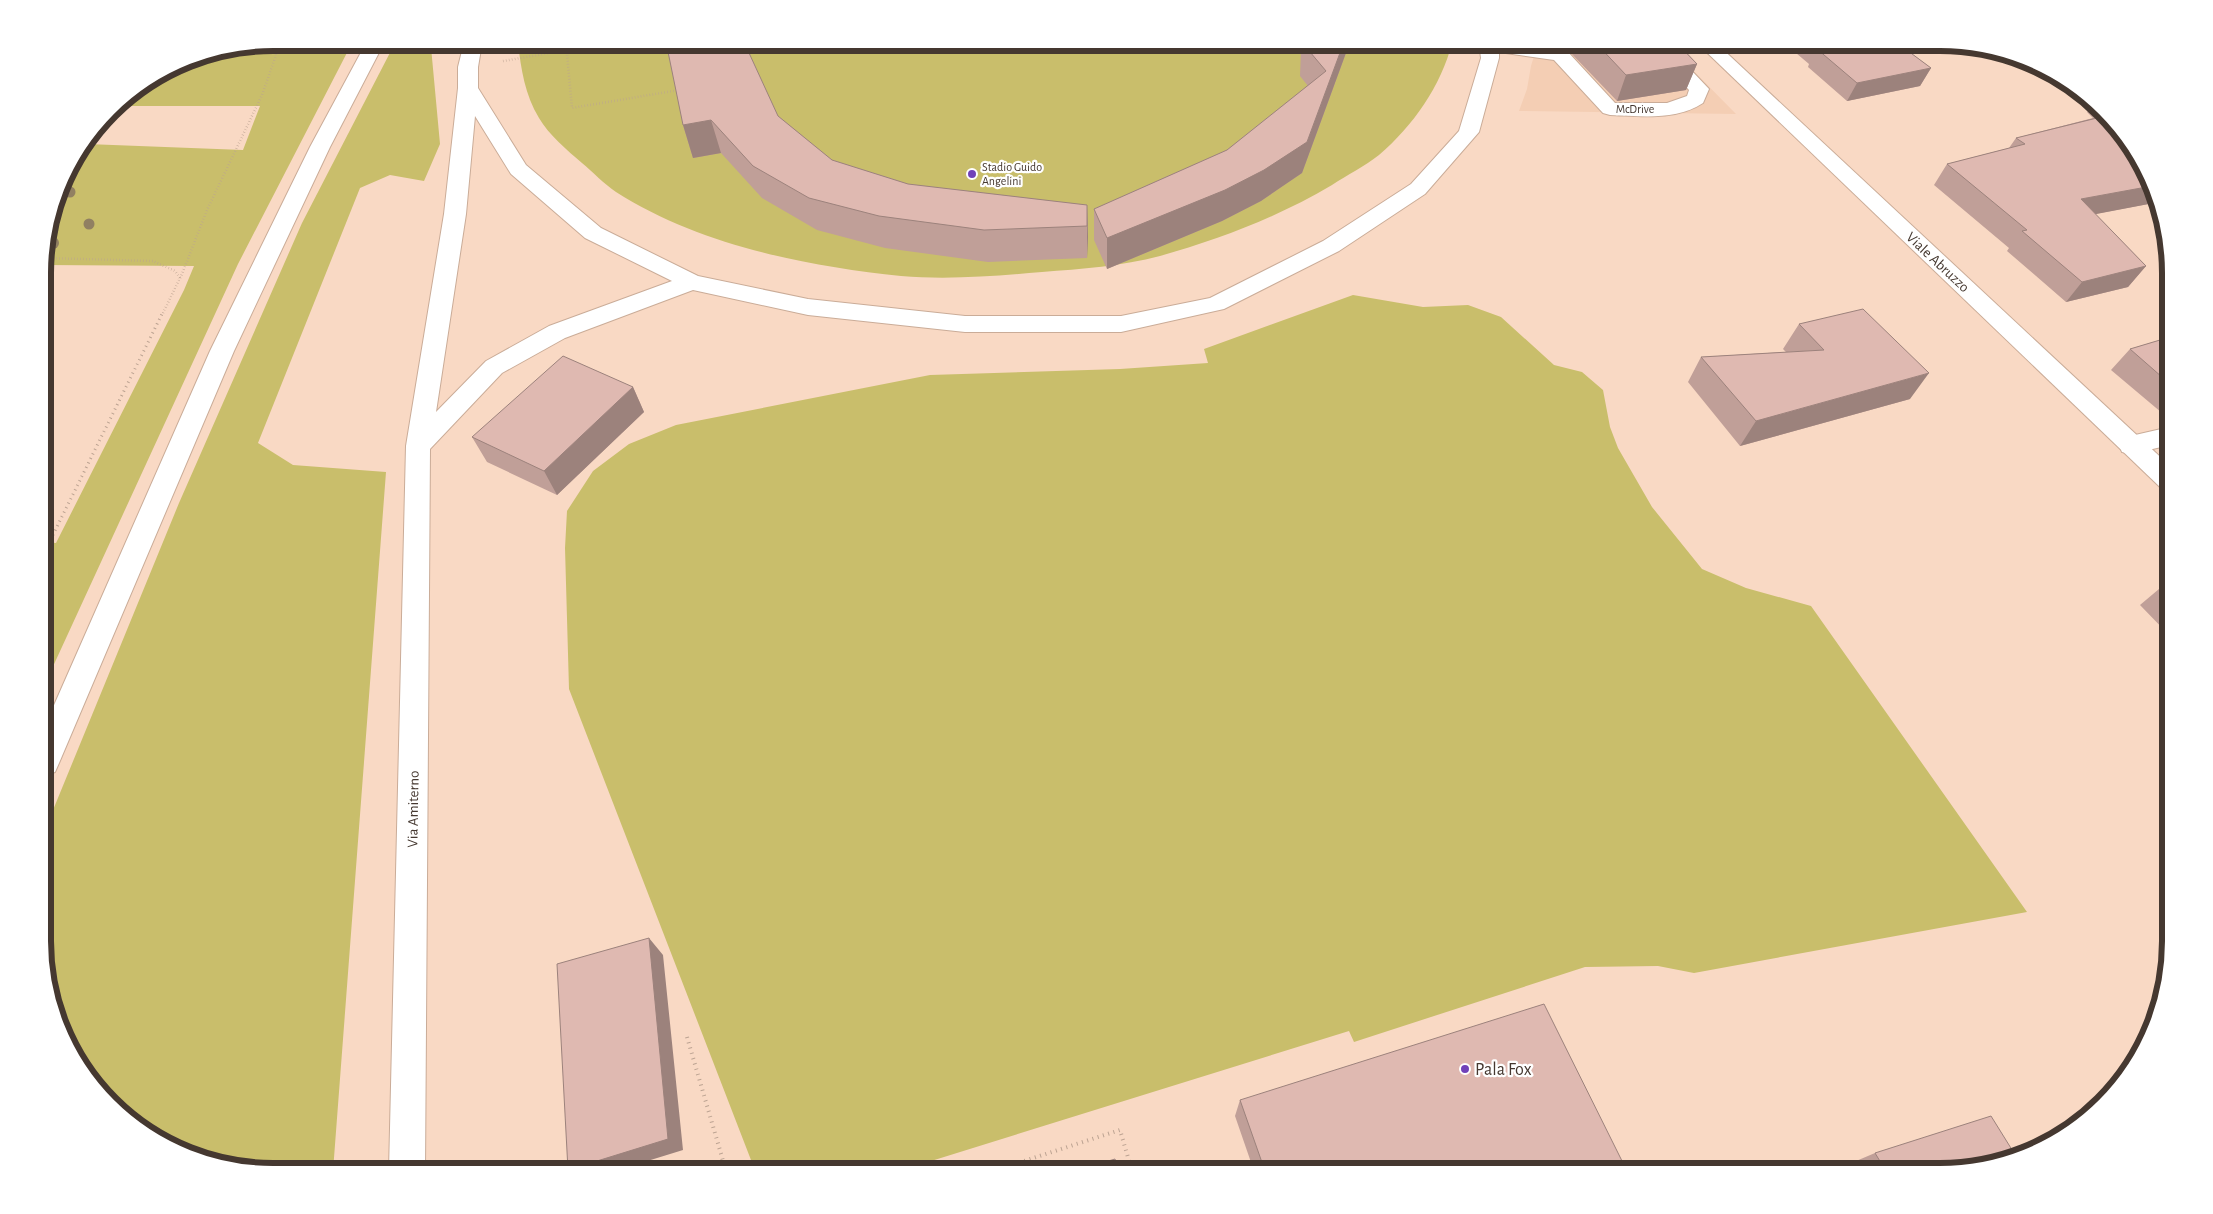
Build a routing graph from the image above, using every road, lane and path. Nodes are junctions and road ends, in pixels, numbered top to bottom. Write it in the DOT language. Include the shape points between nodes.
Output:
graph roads {
  1 [pos="275,51"];
  2 [pos="370,51"];
  3 [pos="472,51"];
  4 [pos="563,51"];
  5 [pos="567,51"];
  6 [pos="1489,51"];
  7 [pos="1534,51"];
  8 [pos="1662,51"];
  9 [pos="1715,51"];
  10 [pos="468,78"];
  11 [pos="686,89"];
  12 [pos="52,258"];
  13 [pos="180,278"];
  14 [pos="692,282"];
  15 [pos="2162,438"];
  16 [pos="2131,445"];
  17 [pos="418,446"];
  18 [pos="2162,474"];
  19 [pos="51,539"];
  20 [pos="51,748"];
  21 [pos="687,1037"];
  22 [pos="407,1163"];
  23 [pos="724,1163"];
  24 [pos="1018,1163"];
  25 [pos="1130,1163"];
  1 -- 13 [label="path" via="262,95 207,210"];
  2 -- 20 [label="main road" via="320,146 222,351"];
  3 -- 10 [label="main road, Via Amiterno"];
  4 -- 10 [label="path"];
  5 -- 11 [label="path" via="572,108"];
  6 -- 14 [label="main road" via="1490,58 1469,132 1418,189 1331,246 1216,304 1121,324 965,324 808,307"];
  7 -- 8 [label="main road, McDrive" via="1560,55 1610,109 1670,109 1691,104 1699,89"];
  9 -- 16 [label="main road, Viale Abruzzo"];
  10 -- 14 [label="main road" via="518,169 593,233"];
  10 -- 17 [label="main road, Via Amiterno" via="455,214"];
  12 -- 13 [label="path" via="153,262 174,271"];
  13 -- 19 [label="path"];
  14 -- 17 [label="main road" via="557,332 494,367"];
  15 -- 16 [label="main road"];
  16 -- 18 [label="main road, Viale Abruzzo"];
  17 -- 22 [label="main road, Via Amiterno"];
  21 -- 23 [label="path"];
  24 -- 25 [label="path" via="1120,1130"];
}
